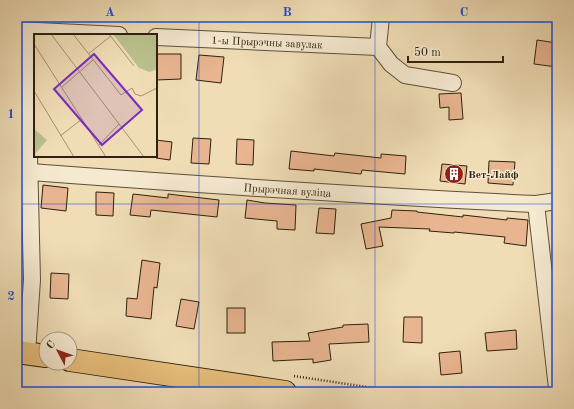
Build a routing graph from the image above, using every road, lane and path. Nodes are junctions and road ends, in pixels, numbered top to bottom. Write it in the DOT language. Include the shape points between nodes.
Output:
graph roads {
  1 [pos="381,17"];
  2 [pos="22,30"];
  3 [pos="100,34"];
  4 [pos="157,37"];
  5 [pos="378,47"];
  6 [pos="453,83"];
  7 [pos="23,171"];
  8 [pos="557,201"];
  9 [pos="536,204"];
  10 [pos="30,354"];
  11 [pos="78,361"];
  12 [pos="557,388"];
  13 [pos="285,392"];
  1 -- 5 [label="street"];
  2 -- 3 [label="street"];
  2 -- 7 [label="street"];
  4 -- 5 [label="street, 1-ы Прырэчны завулак"];
  5 -- 6 [label="street" via="391,64 405,75"];
  7 -- 9 [label="street, Прырэчная вуліца" via="276,190"];
  7 -- 10 [label="street" via="32,280"];
  8 -- 9 [label="street, Прырэчная вуліца"];
  9 -- 12 [label="street"];
  11 -- 13 [label="highway"];
}
